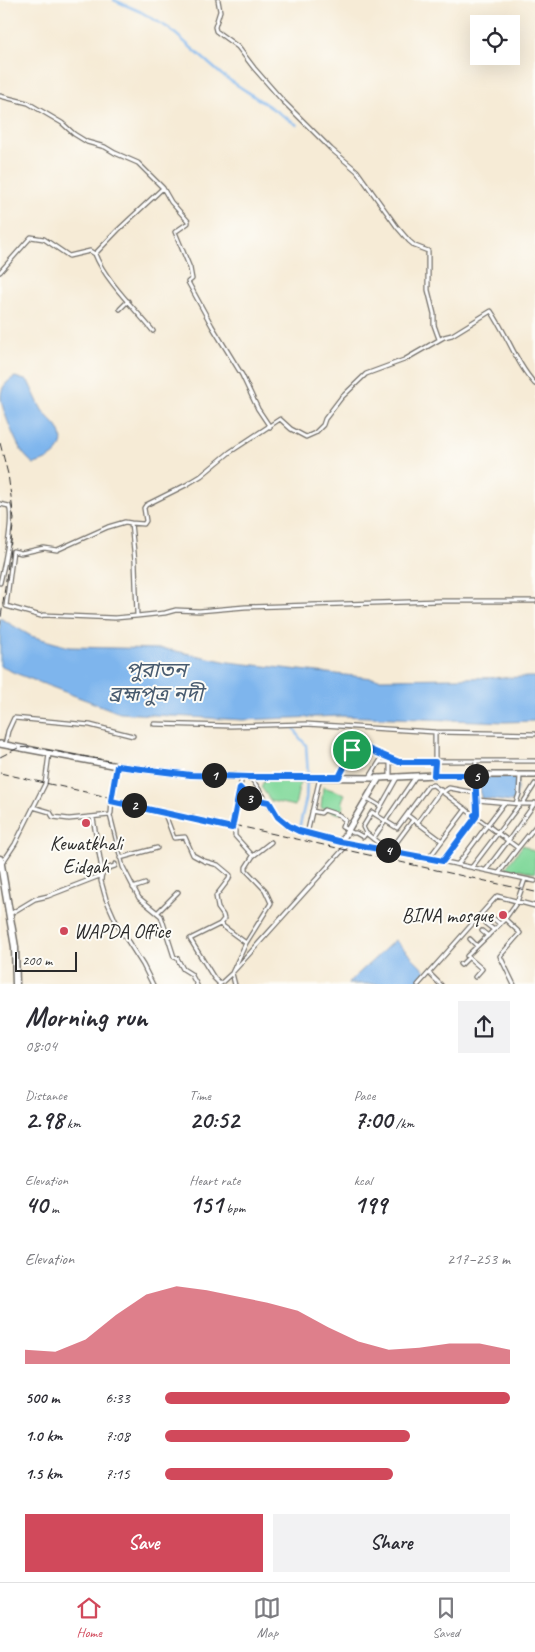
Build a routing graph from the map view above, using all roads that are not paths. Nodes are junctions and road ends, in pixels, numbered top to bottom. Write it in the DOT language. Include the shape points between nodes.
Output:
graph roads {
  1 [pos="218,0"];
  2 [pos="0,96"];
  3 [pos="164,188"];
  4 [pos="95,254"];
  5 [pos="0,272"];
  6 [pos="128,302"];
  7 [pos="120,309"];
  8 [pos="153,331"];
  9 [pos="439,339"];
  10 [pos="535,384"];
  11 [pos="270,427"];
  12 [pos="0,504"];
  13 [pos="131,523"];
  14 [pos="0,583"];
  15 [pos="535,601"];
  16 [pos="0,606"];
  17 [pos="11,608"];
  18 [pos="136,616"];
  19 [pos="154,724"];
  20 [pos="435,732"];
  21 [pos="535,734"];
  22 [pos="133,736"];
  23 [pos="2,744"];
  24 [pos="49,754"];
  25 [pos="383,756"];
  26 [pos="476,761"];
  27 [pos="535,761"];
  28 [pos="380,762"];
  29 [pos="390,762"];
  30 [pos="399,762"];
  31 [pos="435,762"];
  32 [pos="117,766"];
  33 [pos="434,775"];
  34 [pos="476,775"];
  35 [pos="520,775"];
  36 [pos="535,775"];
  37 [pos="390,776"];
  38 [pos="398,776"];
  39 [pos="416,776"];
  40 [pos="242,777"];
  41 [pos="250,777"];
  42 [pos="320,777"];
  43 [pos="339,777"];
  44 [pos="370,778"];
  45 [pos="379,778"];
  46 [pos="535,784"];
  47 [pos="240,788"];
  48 [pos="442,791"];
  49 [pos="475,792"];
  50 [pos="367,798"];
  51 [pos="477,800"];
  52 [pos="111,801"];
  53 [pos="269,802"];
  54 [pos="504,803"];
  55 [pos="515,804"];
  56 [pos="521,804"];
  57 [pos="535,804"];
  58 [pos="380,806"];
  59 [pos="33,807"];
  60 [pos="466,809"];
  61 [pos="312,811"];
  62 [pos="376,815"];
  63 [pos="407,815"];
  64 [pos="110,816"];
  65 [pos="475,816"];
  66 [pos="166,817"];
  67 [pos="93,818"];
  68 [pos="413,820"];
  69 [pos="385,821"];
  70 [pos="417,823"];
  71 [pos="487,825"];
  72 [pos="535,826"];
  73 [pos="232,828"];
  74 [pos="348,830"];
  75 [pos="366,833"];
  76 [pos="498,833"];
  77 [pos="307,834"];
  78 [pos="373,839"];
  79 [pos="442,841"];
  80 [pos="508,841"];
  81 [pos="271,842"];
  82 [pos="341,842"];
  83 [pos="348,843"];
  84 [pos="157,848"];
  85 [pos="518,848"];
  86 [pos="389,851"];
  87 [pos="253,856"];
  88 [pos="120,858"];
  89 [pos="429,858"];
  90 [pos="443,861"];
  91 [pos="0,862"];
  92 [pos="115,864"];
  93 [pos="458,864"];
  94 [pos="472,867"];
  95 [pos="102,870"];
  96 [pos="486,870"];
  97 [pos="499,873"];
  98 [pos="102,875"];
  99 [pos="525,878"];
  100 [pos="535,881"];
  101 [pos="145,884"];
  102 [pos="133,888"];
  103 [pos="178,892"];
  104 [pos="517,902"];
  105 [pos="535,906"];
  106 [pos="158,912"];
  107 [pos="9,914"];
  108 [pos="496,919"];
  109 [pos="505,919"];
  110 [pos="485,923"];
  111 [pos="220,924"];
  112 [pos="500,924"];
  113 [pos="494,930"];
  114 [pos="482,931"];
  115 [pos="488,936"];
  116 [pos="470,939"];
  117 [pos="246,944"];
  118 [pos="477,946"];
  119 [pos="468,958"];
  120 [pos="460,964"];
  121 [pos="232,973"];
  122 [pos="428,973"];
  123 [pos="475,977"];
  124 [pos="16,984"];
  125 [pos="153,984"];
  126 [pos="197,984"];
  127 [pos="220,984"];
  128 [pos="235,984"];
  129 [pos="418,984"];
  130 [pos="441,984"];
  131 [pos="514,984"];
  1 -- 9 [label="street" via="220,11 216,31 238,47 282,100 357,171 409,241 428,251 428,290"];
  2 -- 3 [label="street" via="28,103 86,142 138,163"];
  3 -- 4 [label="street"];
  3 -- 11 [label="street" via="188,221 175,232 190,268 192,279 188,282"];
  4 -- 5 [label="street" via="90,251 69,256 44,239 31,237"];
  4 -- 6 [label="street"];
  6 -- 7 [label="street"];
  6 -- 8 [label="street"];
  9 -- 10 [label="street" via="452,335 491,311"];
  9 -- 11 [label="street" via="404,360 360,378 340,398 323,425 310,436 299,434 280,419"];
  11 -- 13 [label="street" via="230,452 186,486 146,505 144,524"];
  12 -- 14 [label="street" via="6,504 10,510"];
  13 -- 17 [label="street" via="108,527 57,550 13,551 6,598 6,606"];
  13 -- 18 [label="street"];
  15 -- 18 [label="street" via="245,607 176,610"];
  16 -- 17 [label="street"];
  17 -- 18 [label="street" via="41,616"];
  19 -- 20 [label="street" via="315,725"];
  20 -- 21 [label="street"];
  20 -- 31 [label="street"];
  22 -- 23 [label="street" via="90,726 14,718"];
  23 -- 24 [label="main road"];
  24 -- 32 [label="main road"];
  24 -- 59 [label="street" via="44,784"];
  25 -- 28 [label="street"];
  25 -- 30 [label="street"];
  25 -- 43 [label="street" via="356,744"];
  26 -- 27 [label="street"];
  26 -- 31 [label="street"];
  26 -- 34 [label="street"];
  28 -- 29 [label="street"];
  28 -- 44 [label="street"];
  29 -- 30 [label="street"];
  29 -- 37 [label="street"];
  30 -- 31 [label="street"];
  31 -- 33 [label="street"];
  32 -- 40 [label="main road"];
  32 -- 52 [label="street"];
  33 -- 34 [label="main road"];
  33 -- 39 [label="main road"];
  34 -- 35 [label="main road"];
  34 -- 49 [label="street"];
  35 -- 36 [label="main road"];
  35 -- 55 [label="street"];
  37 -- 38 [label="main road"];
  37 -- 45 [label="main road"];
  38 -- 39 [label="main road"];
  38 -- 58 [label="street"];
  39 -- 69 [label="street"];
  40 -- 41 [label="main road"];
  40 -- 47 [label="street"];
  41 -- 42 [label="main road"];
  41 -- 53 [label="street"];
  42 -- 43 [label="main road"];
  42 -- 61 [label="street"];
  43 -- 44 [label="main road"];
  44 -- 45 [label="main road"];
  45 -- 50 [label="main road"];
  46 -- 56 [label="street"];
  47 -- 53 [label="street" via="249,798"];
  47 -- 73 [label="street"];
  48 -- 49 [label="street" via="449,788"];
  48 -- 60 [label="street"];
  48 -- 63 [label="street" via="430,784"];
  48 -- 70 [label="street"];
  49 -- 51 [label="street"];
  50 -- 58 [label="street"];
  50 -- 74 [label="main road"];
  51 -- 54 [label="street"];
  51 -- 65 [label="street"];
  52 -- 64 [label="street"];
  52 -- 73 [label="street"];
  53 -- 77 [label="street" via="285,823"];
  54 -- 55 [label="street"];
  54 -- 71 [label="street"];
  55 -- 56 [label="street"];
  56 -- 57 [label="street"];
  56 -- 76 [label="street"];
  57 -- 80 [label="street"];
  58 -- 62 [label="street"];
  59 -- 67 [label="street" via="50,812 54,817"];
  59 -- 91 [label="street" via="15,844"];
  60 -- 65 [label="street"];
  60 -- 79 [label="street"];
  61 -- 74 [label="street" via="321,813 324,810 339,816 345,820 342,827"];
  61 -- 77 [label="street"];
  62 -- 69 [label="street"];
  62 -- 75 [label="street" via="372,812 363,827"];
  63 -- 68 [label="street"];
  63 -- 69 [label="street" via="397,828"];
  64 -- 67 [label="street"];
  64 -- 88 [label="street"];
  65 -- 71 [label="street"];
  65 -- 90 [label="street"];
  66 -- 111 [label="street" via="174,838 185,837 193,855 218,865 230,874 216,896 218,908 224,915"];
  67 -- 95 [label="street"];
  68 -- 70 [label="street"];
  68 -- 86 [label="street"];
  69 -- 78 [label="street"];
  70 -- 79 [label="street"];
  71 -- 76 [label="street"];
  71 -- 93 [label="street"];
  72 -- 85 [label="street"];
  73 -- 87 [label="street"];
  74 -- 75 [label="street" via="363,837"];
  74 -- 82 [label="main road"];
  75 -- 78 [label="street"];
  76 -- 80 [label="street"];
  76 -- 94 [label="street"];
  77 -- 82 [label="street"];
  78 -- 86 [label="street"];
  79 -- 89 [label="street"];
  80 -- 85 [label="street"];
  80 -- 96 [label="street"];
  81 -- 87 [label="street"];
  82 -- 83 [label="street"];
  83 -- 86 [label="street"];
  83 -- 121 [label="street"];
  84 -- 88 [label="street"];
  85 -- 97 [label="street"];
  86 -- 89 [label="street"];
  87 -- 117 [label="street" via="245,869 265,890 271,902"];
  88 -- 102 [label="street"];
  89 -- 90 [label="street"];
  90 -- 93 [label="street"];
  91 -- 107 [label="highway"];
  92 -- 95 [label="street"];
  93 -- 94 [label="street"];
  94 -- 96 [label="street"];
  95 -- 98 [label="street"];
  96 -- 97 [label="street"];
  97 -- 99 [label="street"];
  98 -- 107 [label="street" via="35,898"];
  98 -- 125 [label="street" via="108,906"];
  99 -- 100 [label="street"];
  99 -- 104 [label="street"];
  101 -- 102 [label="street"];
  102 -- 106 [label="street" via="139,898"];
  103 -- 106 [label="street"];
  104 -- 105 [label="street"];
  104 -- 109 [label="street"];
  104 -- 122 [label="street" via="497,896"];
  106 -- 126 [label="street" via="174,957"];
  107 -- 124 [label="highway" via="15,947"];
  108 -- 112 [label="street"];
  109 -- 112 [label="street"];
  109 -- 131 [label="street" via="520,933 500,956"];
  110 -- 113 [label="street"];
  111 -- 117 [label="street"];
  111 -- 127 [label="street" via="190,939"];
  112 -- 113 [label="street"];
  113 -- 115 [label="street"];
  114 -- 115 [label="street"];
  115 -- 118 [label="street"];
  116 -- 118 [label="street"];
  117 -- 121 [label="street"];
  118 -- 119 [label="street"];
  119 -- 120 [label="street"];
  119 -- 123 [label="street" via="482,969"];
  121 -- 127 [label="street"];
  121 -- 128 [label="street"];
  122 -- 129 [label="street"];
  122 -- 130 [label="street"];
}
